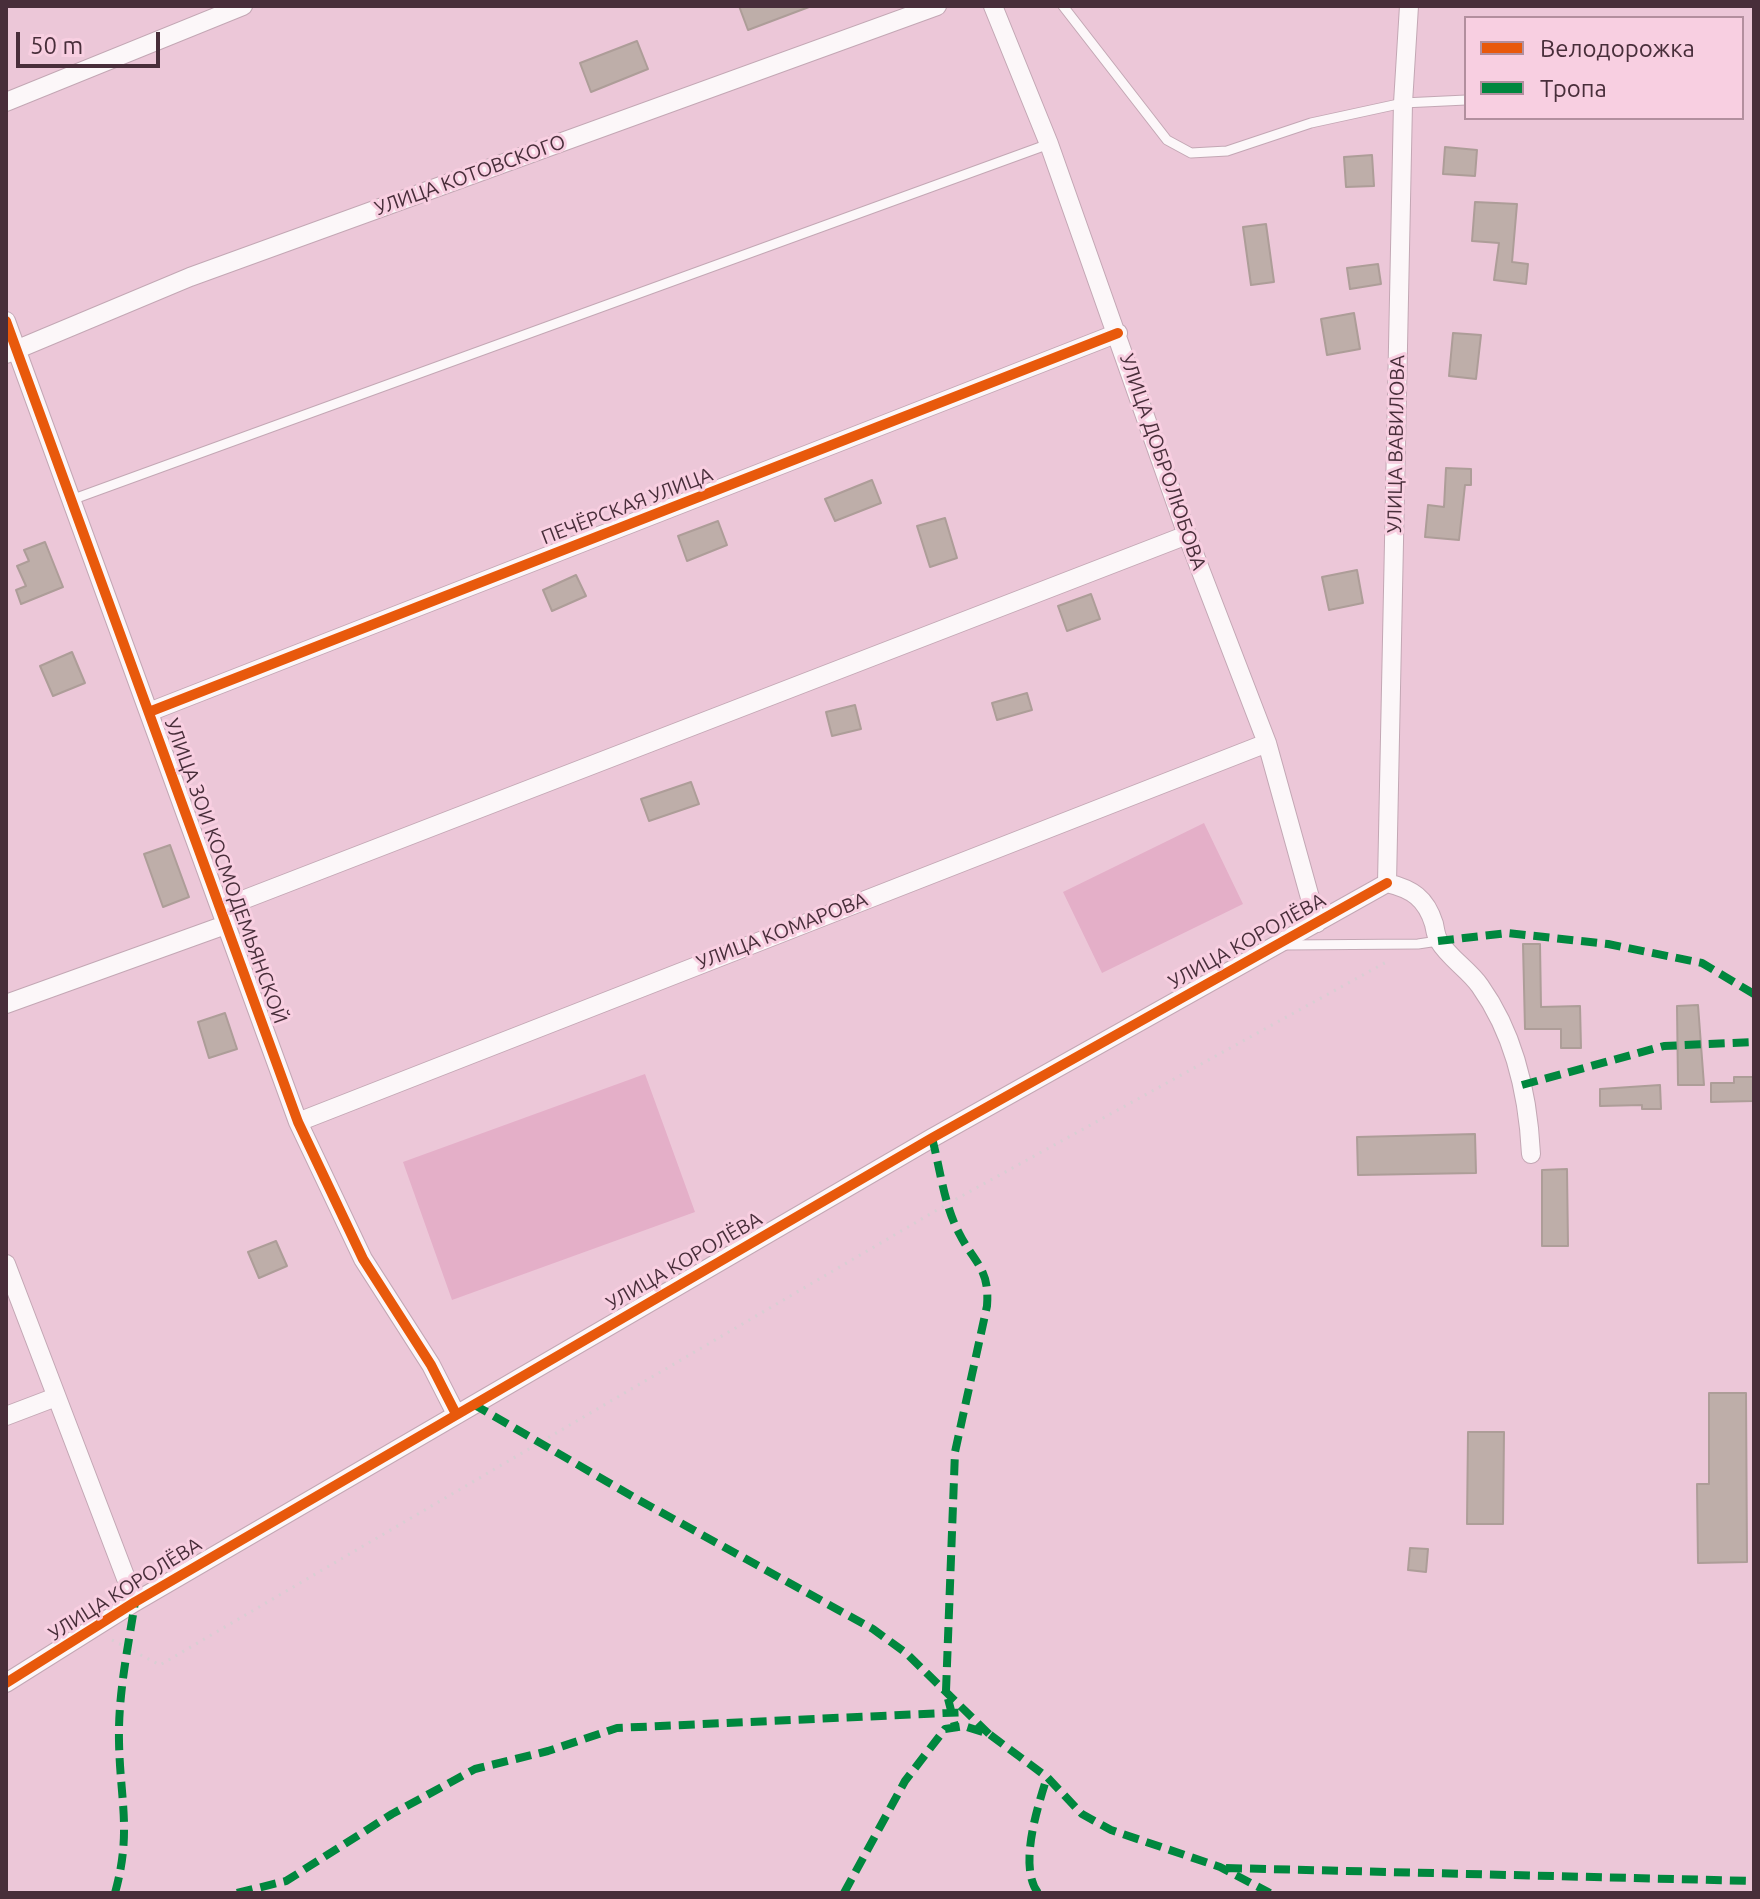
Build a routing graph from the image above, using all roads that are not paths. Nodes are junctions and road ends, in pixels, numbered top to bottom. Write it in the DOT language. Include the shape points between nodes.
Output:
graph roads {
  1 [pos="243,6"];
  2 [pos="937,6"];
  3 [pos="993,6"];
  4 [pos="1063,6"];
  5 [pos="1409,6"];
  6 [pos="1464,100"];
  7 [pos="6,102"];
  8 [pos="1403,103"];
  9 [pos="1049,144"];
  10 [pos="6,321"];
  11 [pos="1118,333"];
  12 [pos="11,352"];
  13 [pos="71,500"];
  14 [pos="1187,535"];
  15 [pos="149,712"];
  16 [pos="1267,743"];
  17 [pos="1387,883"];
  18 [pos="225,916"];
  19 [pos="1317,923"];
  20 [pos="1438,941"];
  21 [pos="1278,945"];
  22 [pos="6,1004"];
  23 [pos="298,1122"];
  24 [pos="1531,1154"];
  25 [pos="6,1264"];
  26 [pos="56,1397"];
  27 [pos="456,1414"];
  28 [pos="6,1416"];
  29 [pos="135,1602"];
  30 [pos="6,1683"];
  1 -- 7 [label="street"];
  2 -- 12 [label="street, УЛИЦА КОТОВСКОГО" via="190,277"];
  3 -- 9 [label="street, УЛИЦА ДОБРОЛЮБОВА"];
  4 -- 8 [label="lane" via="1167,140 1191,153 1227,151 1311,123"];
  5 -- 8 [label="street, УЛИЦА ВАВИЛОВА"];
  6 -- 8 [label="lane"];
  8 -- 17 [label="street, УЛИЦА ВАВИЛОВА"];
  9 -- 11 [label="street, УЛИЦА ДОБРОЛЮБОВА"];
  9 -- 13 [label="lane"];
  10 -- 12 [label="street, УЛИЦА ЗОИ КОСМОДЕМЬЯНСКОЙ"];
  11 -- 14 [label="street, УЛИЦА ДОБРОЛЮБОВА"];
  11 -- 15 [label="street, ПЕЧЁРСКАЯ УЛИЦА"];
  12 -- 13 [label="street, УЛИЦА ЗОИ КОСМОДЕМЬЯНСКОЙ"];
  13 -- 15 [label="street, УЛИЦА ЗОИ КОСМОДЕМЬЯНСКОЙ"];
  14 -- 16 [label="street, УЛИЦА ДОБРОЛЮБОВА"];
  14 -- 18 [label="street"];
  15 -- 18 [label="street, УЛИЦА ЗОИ КОСМОДЕМЬЯНСКОЙ"];
  16 -- 19 [label="street, УЛИЦА ДОБРОЛЮБОВА"];
  16 -- 23 [label="street, УЛИЦА КОМАРОВА"];
  17 -- 19 [label="street, УЛИЦА КОРОЛЁВА"];
  17 -- 20 [label="street" via="1421,897"];
  18 -- 22 [label="street"];
  18 -- 23 [label="street, УЛИЦА ЗОИ КОСМОДЕМЬЯНСКОЙ"];
  19 -- 21 [label="street, УЛИЦА КОРОЛЁВА"];
  20 -- 21 [label="lane"];
  20 -- 24 [label="street" via="1478,983 1513,1047"];
  21 -- 27 [label="street, УЛИЦА КОРОЛЁВА"];
  23 -- 27 [label="street, УЛИЦА ЗОИ КОСМОДЕМЬЯНСКОЙ" via="363,1259"];
  25 -- 26 [label="street"];
  26 -- 28 [label="street"];
  26 -- 29 [label="street"];
  27 -- 29 [label="street, УЛИЦА КОРОЛЁВА"];
  29 -- 30 [label="street, УЛИЦА КОРОЛЁВА"];
}
